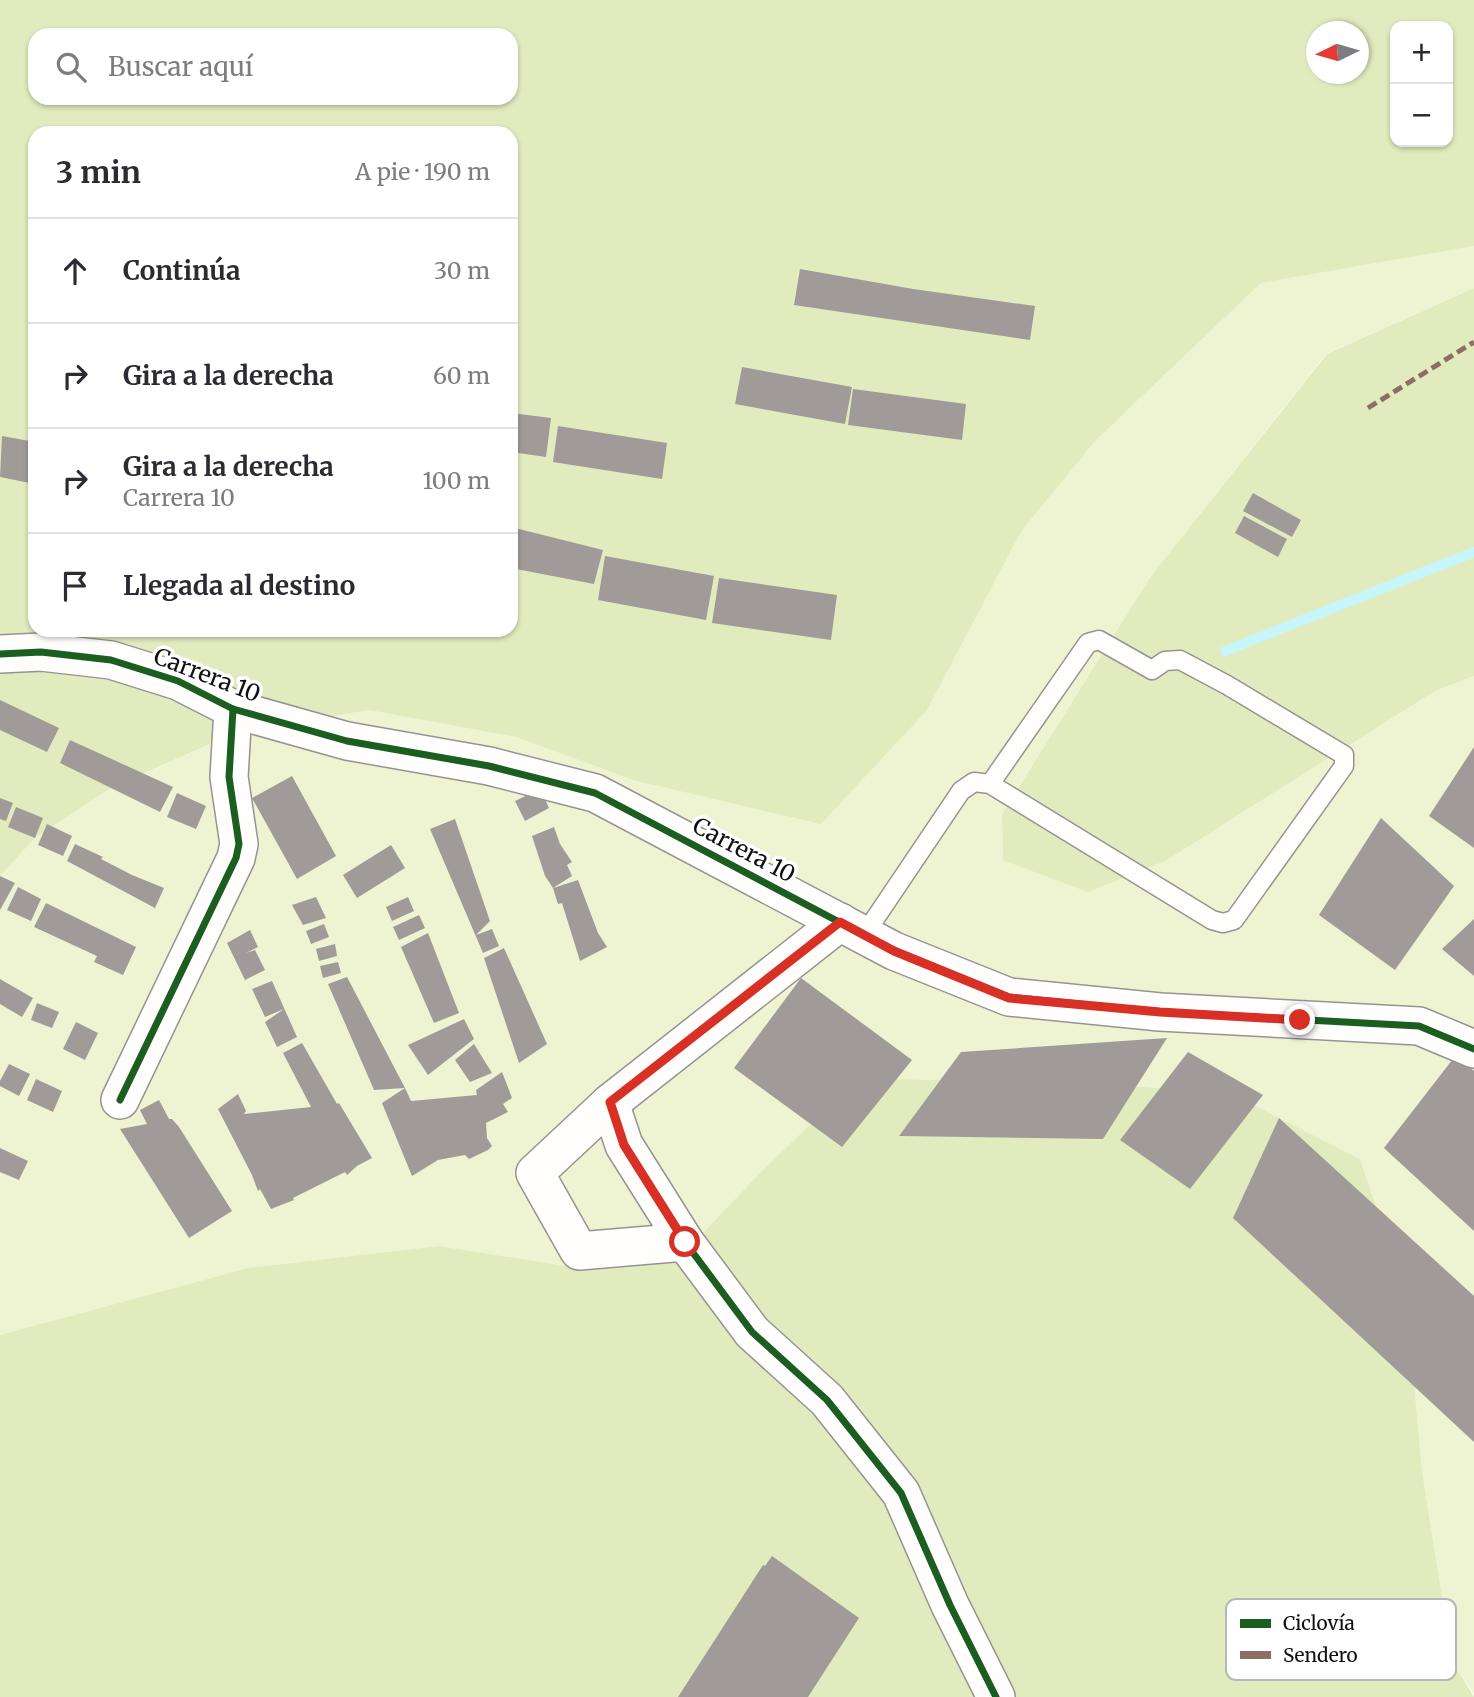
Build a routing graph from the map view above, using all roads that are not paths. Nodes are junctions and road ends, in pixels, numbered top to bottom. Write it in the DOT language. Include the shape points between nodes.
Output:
graph roads {
  1 [pos="0,654"];
  2 [pos="233,709"];
  3 [pos="990,784"];
  4 [pos="852,929"];
  5 [pos="1474,1049"];
  6 [pos="120,1100"];
  7 [pos="610,1102"];
  8 [pos="685,1242"];
  9 [pos="996,1697"];
  1 -- 2 [label="street, Carrera 10" via="41,652 111,660 178,681"];
  2 -- 4 [label="street, Carrera 10" via="346,741 489,766 595,793"];
  2 -- 6 [label="street" via="229,777 239,844 236,858"];
  3 -- 3 [label="lane" via="1088,643 1099,640 1153,670 1166,661 1180,660 1345,760 1234,920 1223,923"];
  3 -- 4 [label="lane" via="974,782 961,791"];
  4 -- 5 [label="street, Carrera 10" via="1009,998 1160,1012 1419,1026"];
  4 -- 7 [label="street"];
  7 -- 8 [label="street" via="624,1145"];
  7 -- 8 [label="street" via="536,1173 579,1251"];
  8 -- 9 [label="street" via="752,1332 827,1400 901,1493"];
}
